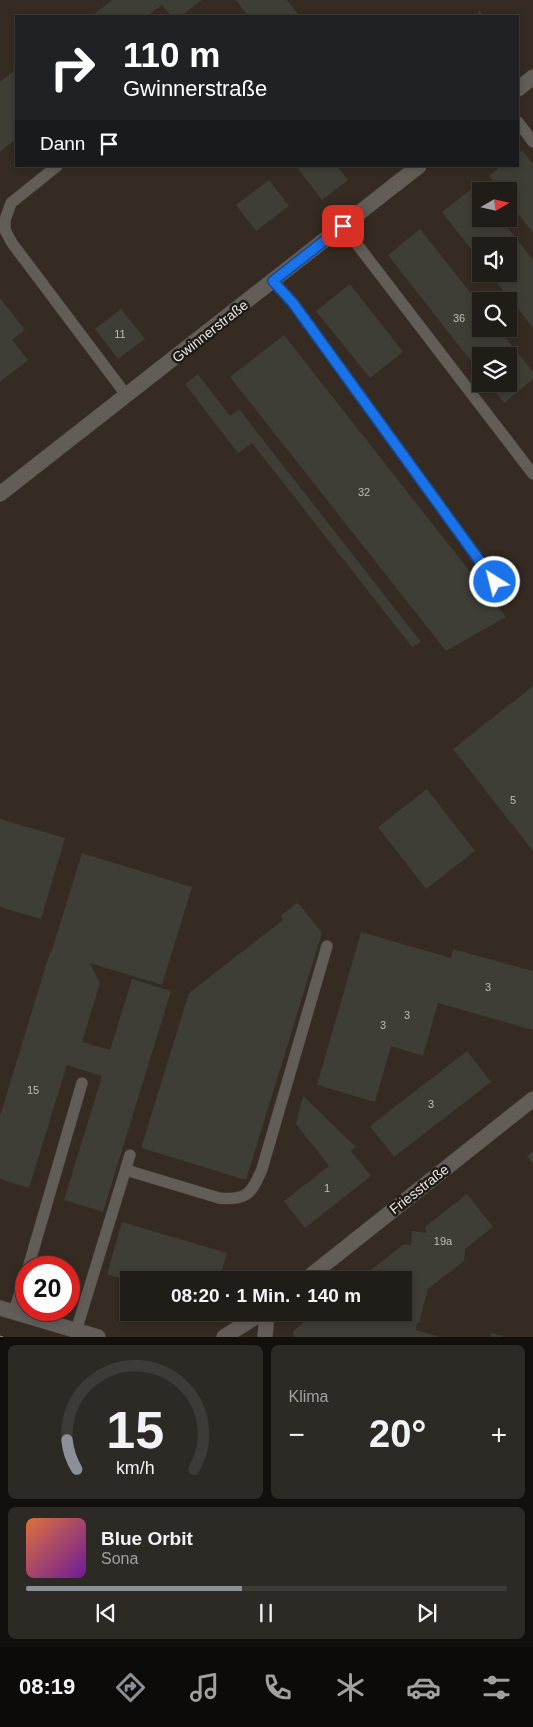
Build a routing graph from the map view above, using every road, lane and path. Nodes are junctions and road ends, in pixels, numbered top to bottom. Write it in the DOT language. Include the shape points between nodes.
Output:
graph roads {
  1 [pos="533,77"];
  2 [pos="519,88"];
  3 [pos="519,123"];
  4 [pos="533,142"];
  5 [pos="56,167"];
  6 [pos="418,167"];
  7 [pos="343,226"];
  8 [pos="273,281"];
  9 [pos="127,396"];
  10 [pos="533,474"];
  11 [pos="0,494"];
  12 [pos="495,582"];
  13 [pos="327,946"];
  14 [pos="82,1083"];
  15 [pos="533,1099"];
  16 [pos="130,1155"];
  17 [pos="126,1170"];
  18 [pos="32,1256"];
  19 [pos="315,1271"];
  20 [pos="15,1294"];
  21 [pos="7,1310"];
  22 [pos="249,1321"];
  23 [pos="266,1321"];
  24 [pos="76,1330"];
  25 [pos="98,1337"];
  26 [pos="224,1337"];
  27 [pos="265,1337"];
  1 -- 2 [label="street"];
  3 -- 4 [label="lane"];
  5 -- 9 [label="lane" via="11,203 4,220 6,230 12,243"];
  6 -- 7 [label="street, Gwinnerstraße"];
  7 -- 8 [label="street, Gwinnerstraße"];
  7 -- 10 [label="lane"];
  8 -- 9 [label="street, Gwinnerstraße"];
  8 -- 12 [label="lane" via="293,303"];
  9 -- 11 [label="street, Gwinnerstraße"];
  13 -- 17 [label="lane" via="262,1170 248,1194 231,1199 220,1198"];
  14 -- 18 [label="lane"];
  15 -- 19 [label="street, Friesstraße"];
  16 -- 17 [label="lane"];
  17 -- 24 [label="lane"];
  20 -- 21 [label="lane"];
  21 -- 24 [label="street"];
  22 -- 26 [label="street"];
  23 -- 27 [label="street"];
  24 -- 25 [label="street"];
}
